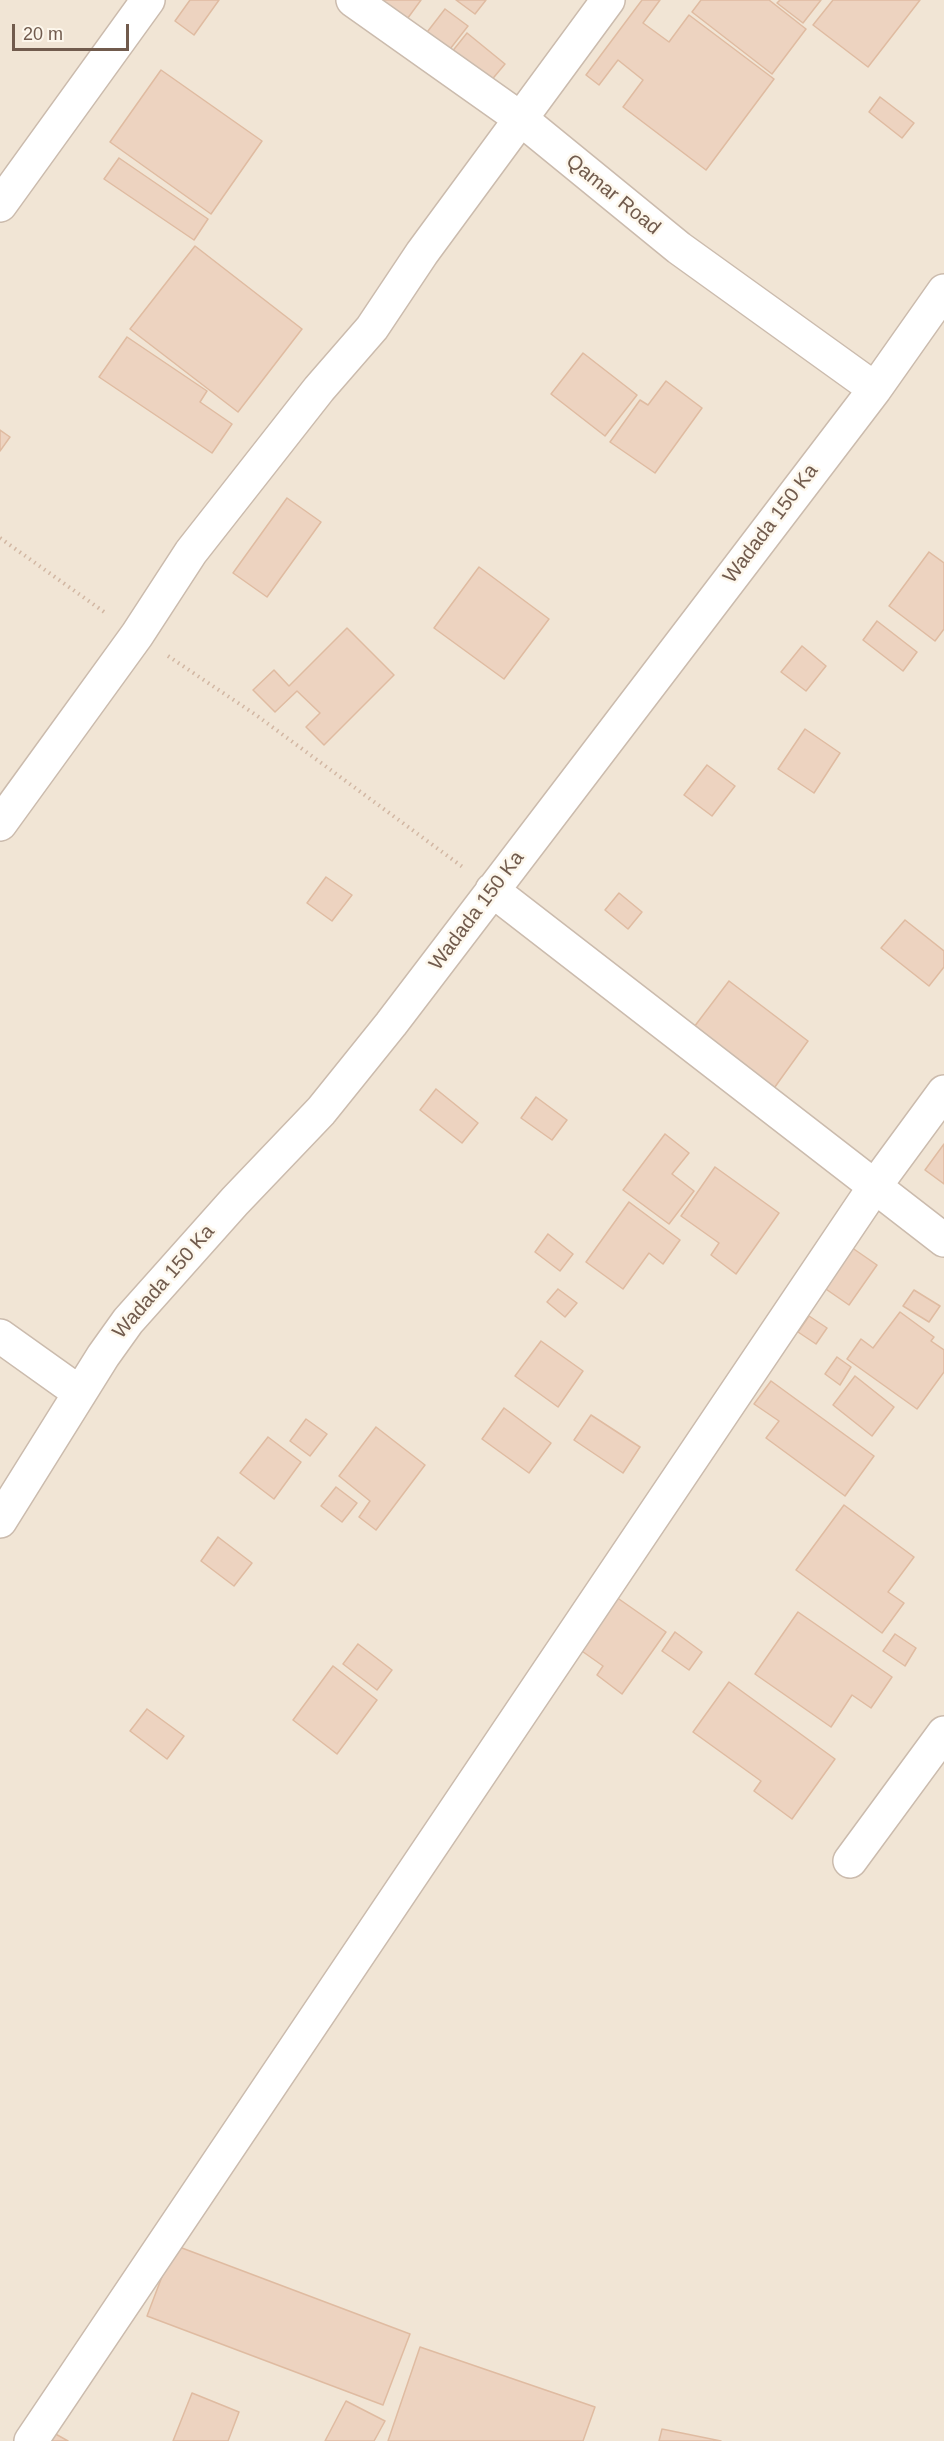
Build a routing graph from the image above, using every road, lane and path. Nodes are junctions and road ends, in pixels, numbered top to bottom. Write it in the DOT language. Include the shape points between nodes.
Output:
graph roads {
  1 [pos="148,0"];
  2 [pos="352,0"];
  3 [pos="608,0"];
  4 [pos="521,119"];
  5 [pos="0,205"];
  6 [pos="944,291"];
  7 [pos="875,389"];
  8 [pos="0,538"];
  9 [pos="137,635"];
  10 [pos="0,824"];
  11 [pos="492,890"];
  12 [pos="944,1092"];
  13 [pos="875,1186"];
  14 [pos="944,1240"];
  15 [pos="0,1336"];
  16 [pos="80,1393"];
  17 [pos="0,1521"];
  18 [pos="944,1733"];
  19 [pos="850,1861"];
  20 [pos="31,2441"];
  1 -- 5 [label="street"];
  2 -- 4 [label="street, Qamar Road"];
  3 -- 4 [label="street"];
  4 -- 7 [label="street, Qamar Road" via="679,248"];
  4 -- 9 [label="street" via="372,328 191,552"];
  6 -- 7 [label="street, Wadada 150 Ka"];
  7 -- 11 [label="street, Wadada 150 Ka"];
  8 -- 9 [label="path"];
  9 -- 10 [label="street"];
  9 -- 11 [label="path" via="256,715"];
  11 -- 13 [label="street"];
  11 -- 16 [label="street, Wadada 150 Ka" via="321,1111 235,1200 128,1321"];
  12 -- 13 [label="street"];
  13 -- 14 [label="street"];
  13 -- 20 [label="street"];
  15 -- 16 [label="street"];
  16 -- 17 [label="street, Wadada 150 Ka"];
  18 -- 19 [label="street"];
}
